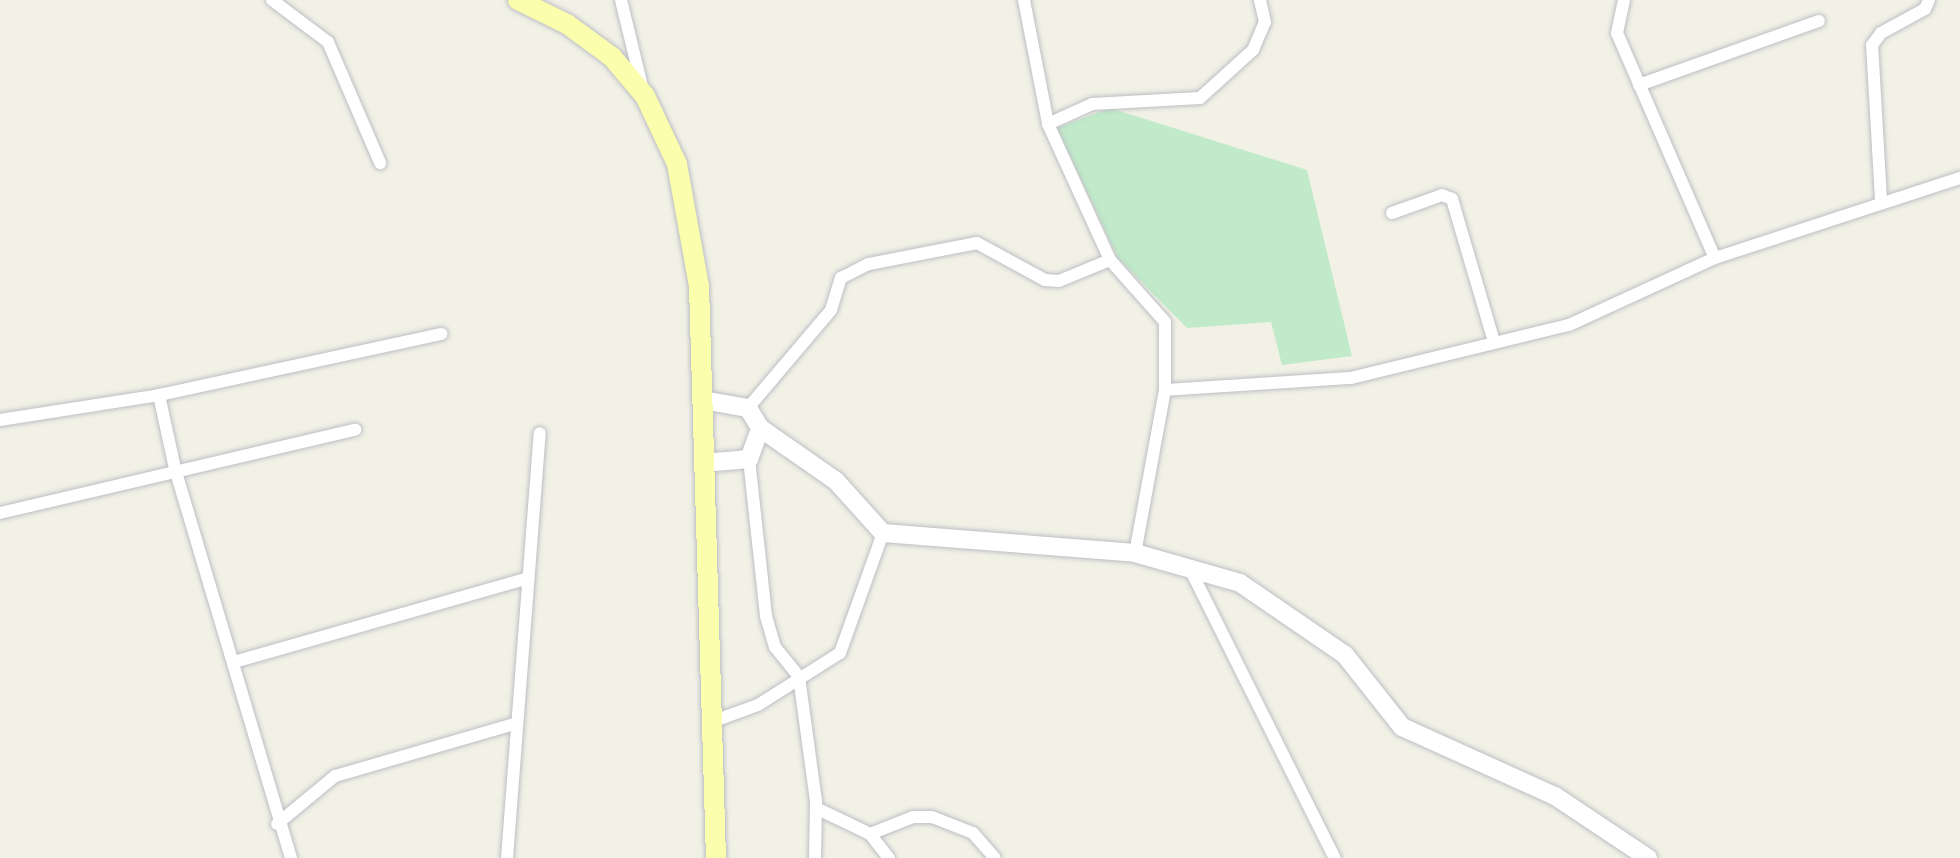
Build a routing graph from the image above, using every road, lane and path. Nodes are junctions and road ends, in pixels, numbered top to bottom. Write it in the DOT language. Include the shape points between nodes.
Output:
graph roads {
  1 [pos="272,0"];
  2 [pos="518,0"];
  3 [pos="622,0"];
  4 [pos="1024,0"];
  5 [pos="1260,0"];
  6 [pos="1624,0"];
  7 [pos="1928,0"];
  8 [pos="1819,21"];
  9 [pos="1639,85"];
  10 [pos="645,96"];
  11 [pos="1048,124"];
  12 [pos="380,163"];
  13 [pos="1960,178"];
  14 [pos="1882,200"];
  15 [pos="1392,213"];
  16 [pos="1714,258"];
  17 [pos="1110,260"];
  18 [pos="442,334"];
  19 [pos="1494,342"];
  20 [pos="1165,390"];
  21 [pos="160,394"];
  22 [pos="703,400"];
  23 [pos="748,408"];
  24 [pos="0,420"];
  25 [pos="760,428"];
  26 [pos="355,430"];
  27 [pos="540,432"];
  28 [pos="749,459"];
  29 [pos="703,464"];
  30 [pos="176,474"];
  31 [pos="0,513"];
  32 [pos="884,533"];
  33 [pos="1135,553"];
  34 [pos="1191,571"];
  35 [pos="528,578"];
  36 [pos="234,662"];
  37 [pos="800,677"];
  38 [pos="714,721"];
  39 [pos="514,724"];
  40 [pos="816,808"];
  41 [pos="277,824"];
  42 [pos="870,834"];
  43 [pos="501,856"];
  44 [pos="290,858"];
  45 [pos="716,858"];
  46 [pos="815,858"];
  47 [pos="888,858"];
  48 [pos="996,858"];
  49 [pos="1335,858"];
  50 [pos="1648,858"];
  1 -- 12 [label="street" via="328,42"];
  2 -- 10 [label="main road" via="612,57"];
  3 -- 10 [label="street"];
  4 -- 11 [label="street"];
  5 -- 11 [label="street" via="1265,22 1253,50 1200,98 1092,104"];
  6 -- 9 [label="street" via="1617,33"];
  7 -- 14 [label="street" via="1925,9 1872,45"];
  8 -- 9 [label="street"];
  9 -- 16 [label="street"];
  10 -- 22 [label="main road" via="677,164 688,218"];
  11 -- 17 [label="street"];
  13 -- 14 [label="street"];
  14 -- 16 [label="street"];
  15 -- 19 [label="street" via="1442,196 1452,199"];
  16 -- 19 [label="street" via="1569,326"];
  17 -- 20 [label="street" via="1165,322"];
  17 -- 23 [label="street" via="1044,280 977,243 870,264 840,278 831,310"];
  18 -- 21 [label="street"];
  19 -- 20 [label="street" via="1301,386"];
  20 -- 33 [label="street"];
  21 -- 24 [label="street"];
  21 -- 30 [label="street"];
  22 -- 23 [label="street"];
  22 -- 29 [label="main road"];
  23 -- 25 [label="street"];
  25 -- 28 [label="street"];
  25 -- 32 [label="street" via="836,481"];
  26 -- 30 [label="street"];
  27 -- 35 [label="street"];
  28 -- 29 [label="street"];
  28 -- 37 [label="street" via="766,616 775,647"];
  29 -- 38 [label="main road"];
  30 -- 31 [label="street" via="74,491"];
  30 -- 36 [label="street"];
  32 -- 33 [label="street"];
  32 -- 37 [label="street" via="851,636 840,652"];
  33 -- 34 [label="street"];
  34 -- 49 [label="street"];
  34 -- 50 [label="street" via="1240,583 1314,630 1345,655 1402,727 1555,796"];
  35 -- 36 [label="street"];
  35 -- 39 [label="street"];
  36 -- 41 [label="street"];
  37 -- 38 [label="street" via="758,705"];
  37 -- 40 [label="street"];
  38 -- 45 [label="main road"];
  39 -- 41 [label="street" via="335,776"];
  39 -- 43 [label="street"];
  40 -- 42 [label="street"];
  40 -- 46 [label="street"];
  41 -- 44 [label="street"];
  42 -- 47 [label="street"];
  42 -- 48 [label="street" via="913,816 932,817 973,833"];
}
